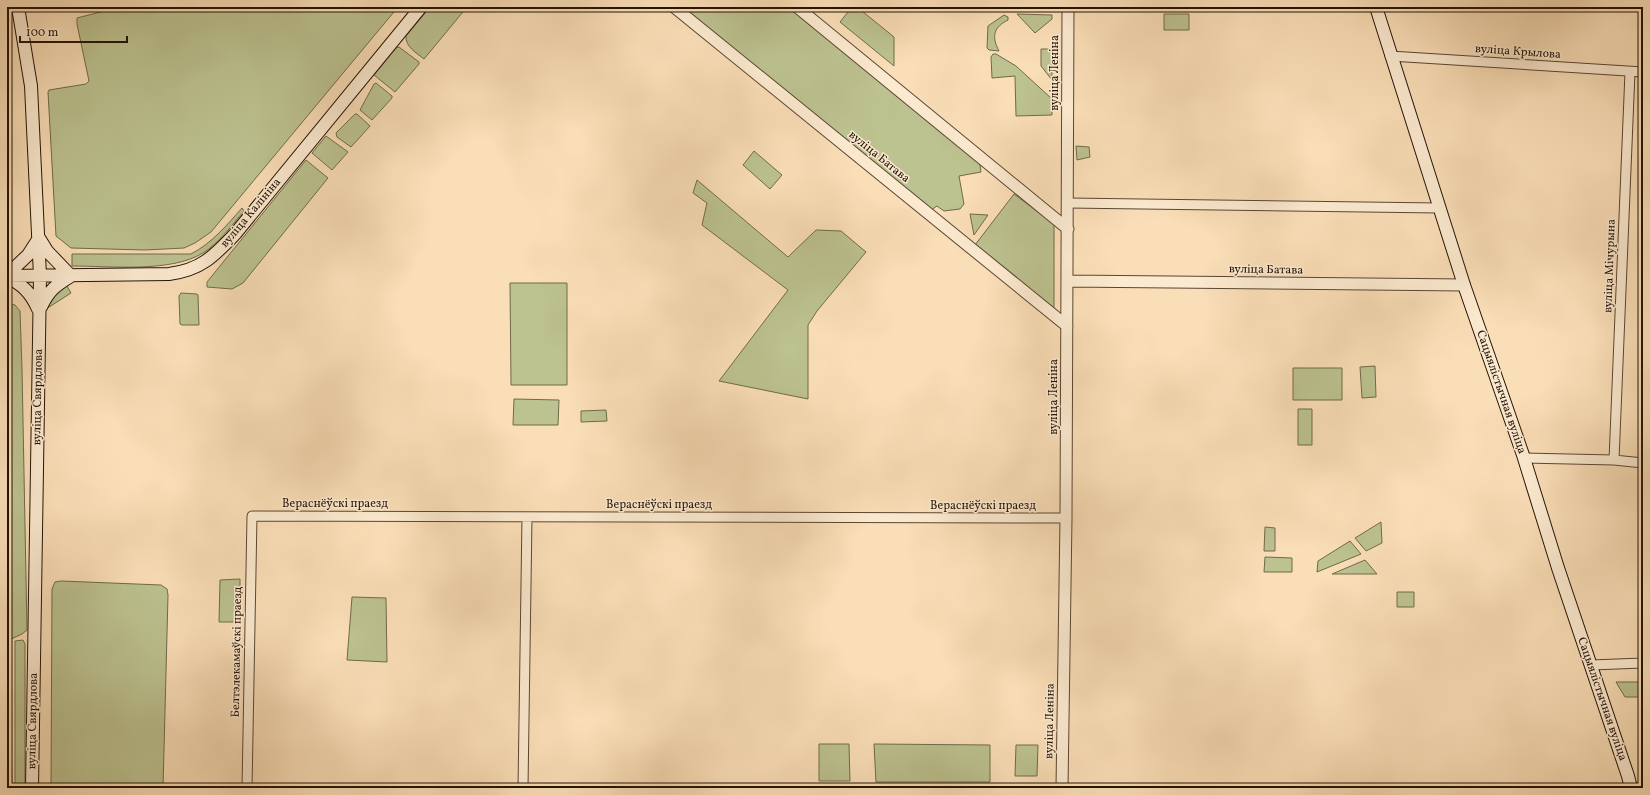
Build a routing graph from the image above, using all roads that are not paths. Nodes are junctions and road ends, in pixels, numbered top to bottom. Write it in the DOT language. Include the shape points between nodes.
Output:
graph roads {
  1 [pos="18,7"];
  2 [pos="421,7"];
  3 [pos="674,7"];
  4 [pos="797,7"];
  5 [pos="1068,7"];
  6 [pos="1376,7"];
  7 [pos="1390,56"];
  8 [pos="1630,72"];
  9 [pos="1643,72"];
  10 [pos="1068,203"];
  11 [pos="1439,208"];
  12 [pos="1068,229"];
  13 [pos="39,238"];
  14 [pos="7,276"];
  15 [pos="40,276"];
  16 [pos="71,276"];
  17 [pos="1068,281"];
  18 [pos="1464,285"];
  19 [pos="39,312"];
  20 [pos="1067,326"];
  21 [pos="1524,458"];
  22 [pos="1614,460"];
  23 [pos="1643,463"];
  24 [pos="252,516"];
  25 [pos="526,517"];
  26 [pos="1066,518"];
  27 [pos="1643,662"];
  28 [pos="1591,665"];
  29 [pos="1628,776"];
  30 [pos="32,788"];
  31 [pos="247,788"];
  32 [pos="523,788"];
  33 [pos="1062,788"];
  34 [pos="1631,788"];
  35 [pos="1634,788"];
  1 -- 13 [label="main road, вуліца Свярдлова" via="31,86"];
  2 -- 16 [label="main road, вуліца Калініна" via="215,255 181,273"];
  3 -- 20 [label="street, вуліца Батава"];
  4 -- 12 [label="street"];
  5 -- 10 [label="street, вуліца Леніна"];
  6 -- 7 [label="main road, Сацыялістычная вуліца"];
  7 -- 8 [label="street, вуліца Крылова"];
  7 -- 11 [label="main road, Сацыялістычная вуліца"];
  8 -- 9 [label="street, вуліца Крылова"];
  8 -- 22 [label="street, вуліца Мічурына"];
  10 -- 11 [label="street"];
  10 -- 12 [label="street, вуліца Леніна"];
  11 -- 18 [label="main road, Сацыялістычная вуліца"];
  12 -- 17 [label="street, вуліца Леніна"];
  13 -- 14 [label="main road" via="28,255"];
  13 -- 15 [label="main road, вуліца Свярдлова"];
  13 -- 16 [label="main road" via="47,251"];
  14 -- 15 [label="main road, вуліца Калініна"];
  14 -- 19 [label="main road" via="21,284 32,296"];
  15 -- 16 [label="main road, вуліца Калініна"];
  15 -- 19 [label="main road, вуліца Свярдлова"];
  16 -- 19 [label="main road" via="47,294"];
  17 -- 18 [label="street, вуліца Батава"];
  17 -- 20 [label="street, вуліца Леніна"];
  18 -- 21 [label="main road, Сацыялістычная вуліца"];
  19 -- 30 [label="main road, вуліца Свярдлова"];
  20 -- 26 [label="street, вуліца Леніна"];
  21 -- 22 [label="street"];
  21 -- 28 [label="main road, Сацыялістычная вуліца"];
  22 -- 23 [label="street"];
  24 -- 25 [label="street, Вераснёўскі праезд"];
  24 -- 31 [label="street, Белтэлекамаўскі праезд"];
  25 -- 26 [label="street, Вераснёўскі праезд"];
  25 -- 32 [label="street"];
  26 -- 33 [label="street, вуліца Леніна"];
  27 -- 28 [label="street"];
  28 -- 29 [label="main road, Сацыялістычная вуліца"];
  29 -- 34 [label="main road, Сацыялістычная вуліца"];
  29 -- 35 [label="main road, Сацыялістычная вуліца"];
}
